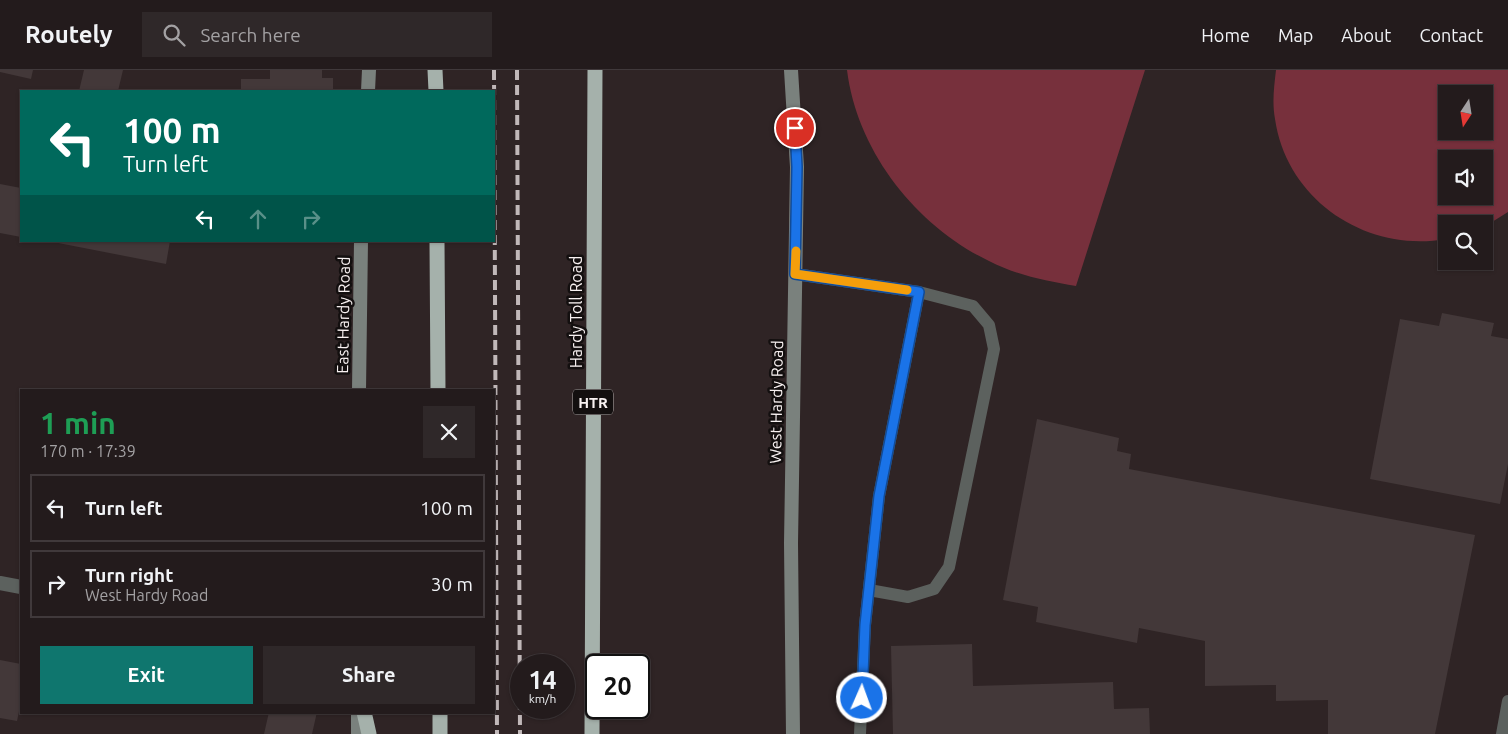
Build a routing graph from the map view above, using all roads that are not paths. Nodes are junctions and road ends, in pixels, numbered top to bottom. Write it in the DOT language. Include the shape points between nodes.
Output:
graph roads {
  1 [pos="369,70"];
  2 [pos="436,70"];
  3 [pos="595,70"];
  4 [pos="791,70"];
  5 [pos="368,90"];
  6 [pos="436,90"];
  7 [pos="361,242"];
  8 [pos="437,242"];
  9 [pos="795,274"];
  10 [pos="919,292"];
  11 [pos="359,389"];
  12 [pos="438,389"];
  13 [pos="0,583"];
  14 [pos="20,587"];
  15 [pos="869,590"];
  16 [pos="1508,702"];
  17 [pos="358,714"];
  18 [pos="365,714"];
  19 [pos="440,714"];
  20 [pos="358,734"];
  21 [pos="370,734"];
  22 [pos="440,734"];
  23 [pos="592,734"];
  24 [pos="792,734"];
  25 [pos="860,734"];
  26 [pos="1502,734"];
  1 -- 5 [label="main road"];
  2 -- 6 [label="highway"];
  3 -- 23 [label="highway, Hardy Toll Road / HTR"];
  4 -- 9 [label="main road, West Hardy Road" via="797,167"];
  7 -- 11 [label="main road, East Hardy Road"];
  8 -- 12 [label="highway"];
  9 -- 10 [label="lane"];
  9 -- 24 [label="main road, West Hardy Road"];
  10 -- 15 [label="lane" via="879,496"];
  10 -- 15 [label="lane" via="973,306 989,325 994,349 949,568 934,589 908,597"];
  13 -- 14 [label="street"];
  15 -- 25 [label="lane"];
  16 -- 26 [label="lane"];
  17 -- 20 [label="main road"];
  18 -- 21 [label="highway"];
  19 -- 22 [label="highway"];
}
